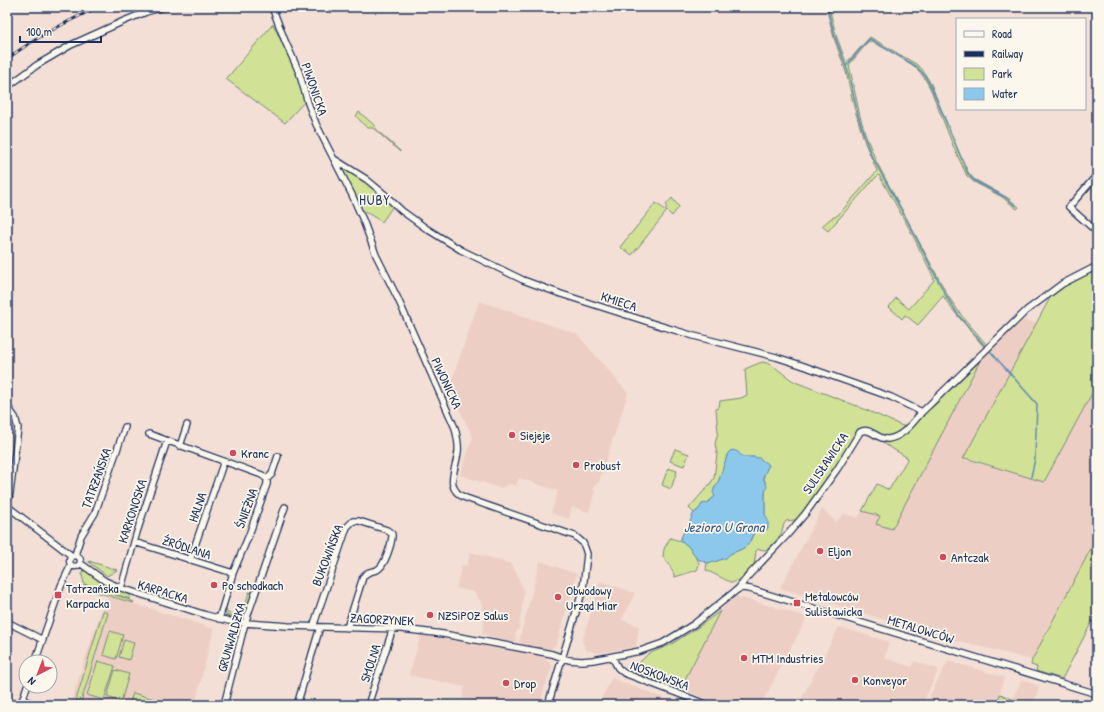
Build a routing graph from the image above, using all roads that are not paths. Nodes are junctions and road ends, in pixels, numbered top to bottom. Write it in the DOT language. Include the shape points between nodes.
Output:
graph roads {
  1 [pos="164,7"];
  2 [pos="272,7"];
  3 [pos="7,87"];
  4 [pos="334,158"];
  5 [pos="1097,175"];
  6 [pos="1097,232"];
  7 [pos="1097,266"];
  8 [pos="7,406"];
  9 [pos="922,412"];
  10 [pos="188,425"];
  11 [pos="125,427"];
  12 [pos="149,434"];
  13 [pos="167,441"];
  14 [pos="180,446"];
  15 [pos="278,456"];
  16 [pos="224,461"];
  17 [pos="267,479"];
  18 [pos="7,506"];
  19 [pos="285,507"];
  20 [pos="134,542"];
  21 [pos="73,556"];
  22 [pos="190,560"];
  23 [pos="80,563"];
  24 [pos="71,565"];
  25 [pos="233,574"];
  26 [pos="121,588"];
  27 [pos="738,590"];
  28 [pos="219,618"];
  29 [pos="7,622"];
  30 [pos="245,623"];
  31 [pos="313,627"];
  32 [pos="320,627"];
  33 [pos="347,628"];
  34 [pos="393,628"];
  35 [pos="42,640"];
  36 [pos="38,654"];
  37 [pos="612,657"];
  38 [pos="562,658"];
  39 [pos="1097,694"];
  40 [pos="7,701"];
  41 [pos="21,703"];
  42 [pos="38,705"];
  43 [pos="224,705"];
  44 [pos="297,705"];
  45 [pos="368,705"];
  46 [pos="548,705"];
  47 [pos="708,705"];
  1 -- 3 [label="street" via="146,12 71,45"];
  2 -- 4 [label="street, PIWONICKA" via="299,72 316,124"];
  4 -- 9 [label="street, KMIECA" via="366,179 402,211 432,232 461,250 523,280 672,330 801,365 891,397"];
  4 -- 38 [label="street, PIWONICKA" via="455,428 458,450 452,482 456,491 462,497 575,536 583,543 587,562 583,589"];
  5 -- 6 [label="street" via="1069,207"];
  7 -- 9 [label="street, SULISŁAWICKA" via="1062,284 1028,310"];
  8 -- 18 [label="street" via="16,416 18,428"];
  9 -- 27 [label="street, SULISŁAWICKA" via="904,431 890,439 882,439 867,430 860,432 805,514"];
  10 -- 14 [label="street"];
  11 -- 21 [label="street, TATRZAŃSKA" via="95,513"];
  12 -- 13 [label="street, ŚNIEŻNA"];
  13 -- 14 [label="street, ŚNIEŻNA"];
  13 -- 20 [label="street, KARKONOSKA"];
  14 -- 16 [label="street, ŚNIEŻNA"];
  15 -- 17 [label="street" via="272,474"];
  16 -- 17 [label="street, ŚNIEŻNA"];
  16 -- 22 [label="street, HALNA"];
  17 -- 25 [label="street, ŚNIEŻNA"];
  18 -- 21 [label="street"];
  19 -- 30 [label="street, GRUNWALDZKA"];
  20 -- 22 [label="street, ŹRÓDLANA"];
  20 -- 26 [label="street, KARKONOSKA"];
  21 -- 23 [label="street" via="80,558"];
  21 -- 24 [label="street" via="69,561"];
  22 -- 25 [label="street, ŹRÓDLANA"];
  23 -- 24 [label="street" via="76,567"];
  23 -- 26 [label="street, KARPACKA" via="105,581"];
  24 -- 35 [label="street"];
  25 -- 28 [label="street, ŚNIEŻNA"];
  26 -- 28 [label="street, KARPACKA"];
  27 -- 37 [label="street, SULISŁAWICKA" via="694,624 662,643"];
  27 -- 39 [label="street, METALOWCÓW" via="750,589"];
  28 -- 30 [label="street, KARPACKA"];
  29 -- 35 [label="street"];
  30 -- 31 [label="street, ZAGORZYNEK"];
  30 -- 43 [label="street, GRUNWALDZKA"];
  31 -- 32 [label="street, ZAGORZYNEK"];
  31 -- 33 [label="street, BUKOWIŃSKA" via="347,527 356,521 387,530 392,537 382,566 367,572 363,577"];
  32 -- 33 [label="street, ZAGORZYNEK"];
  32 -- 44 [label="street"];
  33 -- 34 [label="street, ZAGORZYNEK"];
  34 -- 38 [label="street, ZAGORZYNEK" via="536,650"];
  34 -- 45 [label="street, SMOLNA"];
  35 -- 36 [label="street"];
  37 -- 38 [label="street, SULISŁAWICKA" via="582,661"];
  37 -- 47 [label="street, NOSKOWSKA" via="624,673"];
  38 -- 46 [label="street, PIWONICKA"];
  40 -- 41 [label="street"];
  41 -- 42 [label="street"];
}
